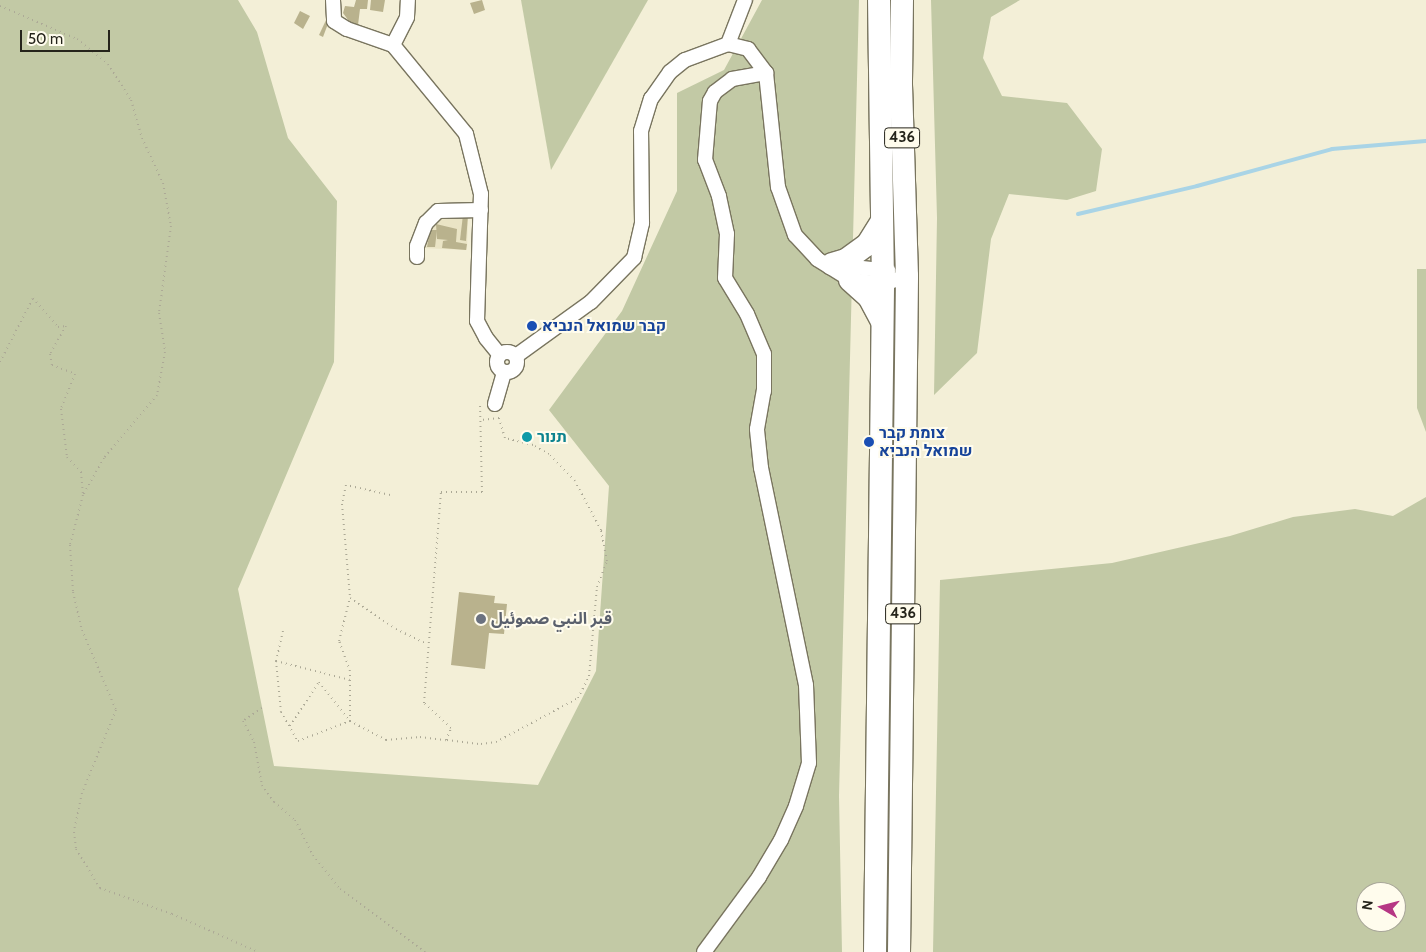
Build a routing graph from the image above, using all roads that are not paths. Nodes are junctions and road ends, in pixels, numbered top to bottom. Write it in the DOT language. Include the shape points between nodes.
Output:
graph roads {
  1 [pos="333,0"];
  2 [pos="408,0"];
  3 [pos="745,0"];
  4 [pos="879,0"];
  5 [pos="902,0"];
  6 [pos="728,44"];
  7 [pos="393,45"];
  8 [pos="766,73"];
  9 [pos="481,210"];
  10 [pos="882,221"];
  11 [pos="418,256"];
  12 [pos="824,262"];
  13 [pos="907,276"];
  14 [pos="883,277"];
  15 [pos="850,280"];
  16 [pos="883,323"];
  17 [pos="500,355"];
  18 [pos="516,356"];
  19 [pos="504,372"];
  20 [pos="495,404"];
  21 [pos="704,952"];
  22 [pos="875,952"];
  23 [pos="898,952"];
  1 -- 7 [label="street" via="334,21 347,29"];
  2 -- 7 [label="street" via="407,17"];
  3 -- 6 [label="street"];
  4 -- 10 [label="main road, 436"];
  5 -- 13 [label="main road, 436" via="900,81"];
  6 -- 8 [label="street" via="748,48"];
  6 -- 18 [label="street" via="685,60 670,72 651,99 641,131 642,223 634,258 591,302"];
  7 -- 9 [label="street" via="466,134 481,194"];
  8 -- 12 [label="street" via="778,187 795,235"];
  8 -- 21 [label="street" via="732,79 714,92 710,101 705,160 719,196 727,234 725,278 747,314 764,354 764,391 757,429 761,468 806,685 809,763 781,840 759,877"];
  9 -- 11 [label="street" via="438,212 426,224 417,246"];
  9 -- 17 [label="street" via="477,321"];
  10 -- 12 [label="main road" via="867,245 846,260"];
  10 -- 14 [label="main road, 436"];
  12 -- 14 [label="street"];
  12 -- 15 [label="street"];
  13 -- 14 [label="street"];
  13 -- 23 [label="main road, 436"];
  14 -- 15 [label="street"];
  14 -- 16 [label="main road, 436"];
  15 -- 16 [label="main road" via="869,296"];
  16 -- 22 [label="main road, 436"];
  17 -- 18 [label="street" via="507,352"];
  17 -- 19 [label="street" via="497,364"];
  18 -- 19 [label="street" via="514,370"];
  19 -- 20 [label="street"];
}
